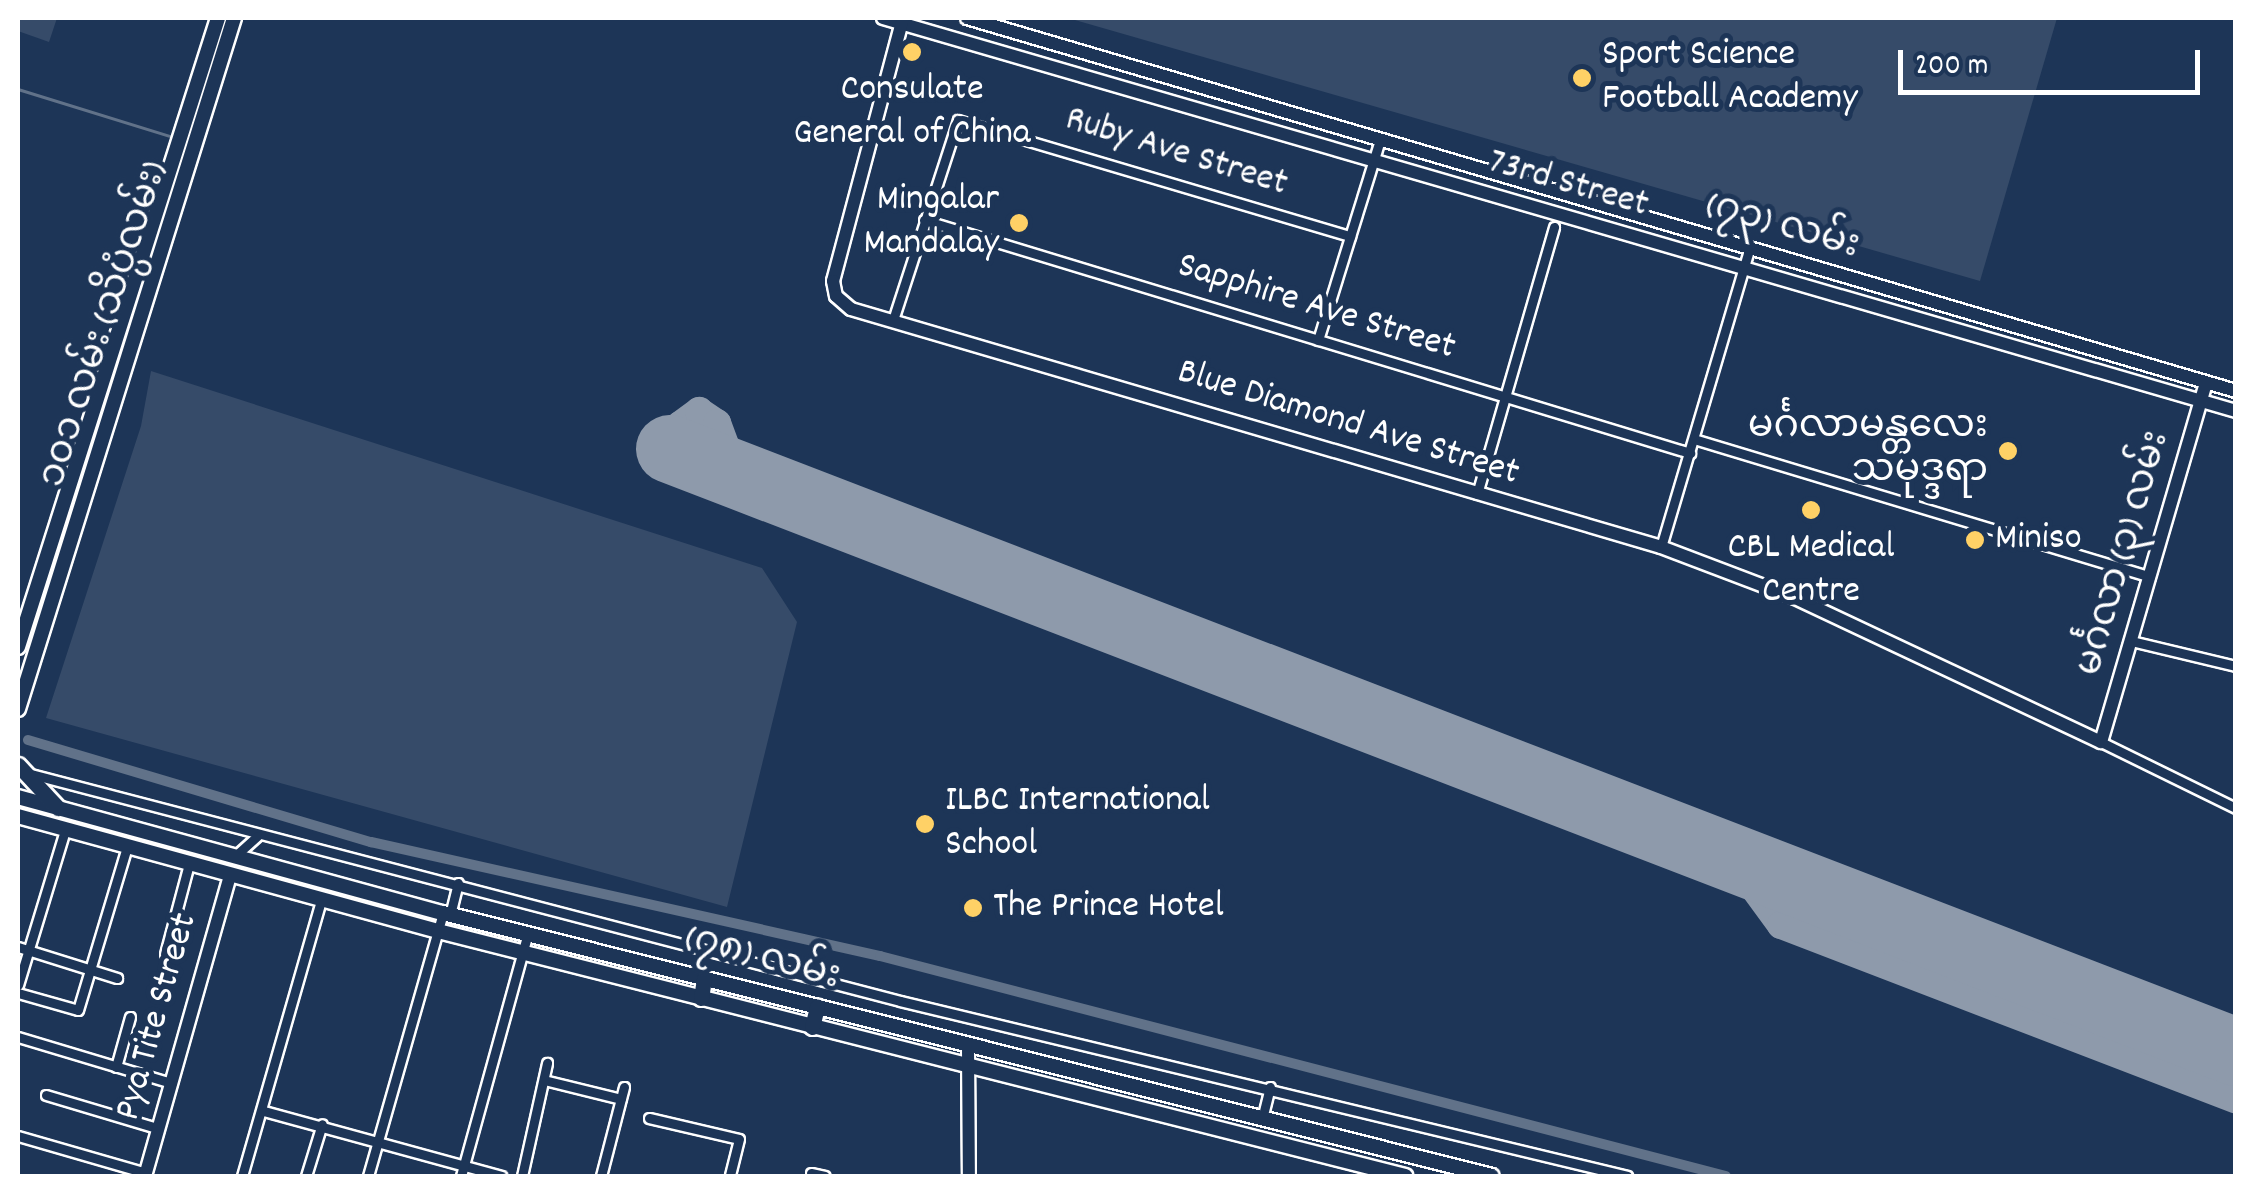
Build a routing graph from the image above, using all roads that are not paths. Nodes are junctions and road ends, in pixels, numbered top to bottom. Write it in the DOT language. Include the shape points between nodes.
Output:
graph roads {
  1 [pos="218,18"];
  2 [pos="234,18"];
  3 [pos="883,18"];
  4 [pos="967,18"];
  5 [pos="902,20"];
  6 [pos="1041,39"];
  7 [pos="1034,60"];
  8 [pos="1380,140"];
  9 [pos="1374,160"];
  10 [pos="924,220"];
  11 [pos="1554,227"];
  12 [pos="1350,236"];
  13 [pos="1749,250"];
  14 [pos="1744,267"];
  15 [pos="894,320"];
  16 [pos="1318,340"];
  17 [pos="2206,382"];
  18 [pos="2236,391"];
  19 [pos="1505,396"];
  20 [pos="2201,401"];
  21 [pos="2236,410"];
  22 [pos="1694,439"];
  23 [pos="1690,453"];
  24 [pos="1477,494"];
  25 [pos="1661,547"];
  26 [pos="2150,576"];
  27 [pos="2131,640"];
  28 [pos="18,647"];
  29 [pos="2236,666"];
  30 [pos="18,708"];
  31 [pos="2101,742"];
  32 [pos="18,768"];
  33 [pos="18,797"];
  34 [pos="58,808"];
  35 [pos="2236,808"];
  36 [pos="18,816"];
  37 [pos="65,830"];
  38 [pos="257,836"];
  39 [pos="126,847"];
  40 [pos="234,857"];
  41 [pos="190,864"];
  42 [pos="230,875"];
  43 [pos="458,883"];
  44 [pos="321,900"];
  45 [pos="446,914"];
  46 [pos="438,931"];
  47 [pos="528,932"];
  48 [pos="23,949"];
  49 [pos="523,952"];
  50 [pos="164,954"];
  51 [pos="90,970"];
  52 [pos="117,978"];
  53 [pos="704,978"];
  54 [pos="18,985"];
  55 [pos="18,994"];
  56 [pos="701,998"];
  57 [pos="817,1007"];
  58 [pos="130,1017"];
  59 [pos="812,1027"];
  60 [pos="18,1037"];
  61 [pos="968,1048"];
  62 [pos="548,1063"];
  63 [pos="116,1067"];
  64 [pos="972,1070"];
  65 [pos="544,1080"];
  66 [pos="171,1083"];
  67 [pos="624,1087"];
  68 [pos="1270,1087"];
  69 [pos="46,1095"];
  70 [pos="621,1098"];
  71 [pos="264,1111"];
  72 [pos="648,1118"];
  73 [pos="1262,1120"];
  74 [pos="322,1124"];
  75 [pos="157,1128"];
  76 [pos="18,1136"];
  77 [pos="379,1140"];
  78 [pos="1416,1157"];
  79 [pos="462,1172"];
  80 [pos="811,1173"];
  81 [pos="146,1175"];
  82 [pos="242,1176"];
  83 [pos="306,1176"];
  84 [pos="368,1176"];
  85 [pos="501,1176"];
  86 [pos="522,1176"];
  87 [pos="601,1176"];
  88 [pos="730,1176"];
  89 [pos="825,1176"];
  90 [pos="969,1176"];
  91 [pos="1408,1176"];
  92 [pos="1492,1176"];
  93 [pos="1626,1176"];
  1 -- 28 [label="main road, ၁၀၁ လမ်း (သိပ္ပံလမ်း)"];
  2 -- 30 [label="main road, ၁၀၁ လမ်း (သိပ္ပံလမ်း)"];
  3 -- 5 [label="main road, 73rd Street"];
  4 -- 6 [label="main road, (၇၃) လမ်း"];
  5 -- 7 [label="main road, 73rd Street"];
  5 -- 15 [label="main road, Blue Diamond Ave Street" via="833,282 850,309"];
  6 -- 7 [label="main road"];
  6 -- 8 [label="main road, (၇၃) လမ်း"];
  7 -- 9 [label="main road, 73rd Street"];
  8 -- 9 [label="street"];
  8 -- 13 [label="main road, (၇၃) လမ်း"];
  9 -- 12 [label="street"];
  9 -- 14 [label="main road, 73rd Street"];
  10 -- 12 [label="street, Ruby Ave Street" via="952,127 960,120"];
  10 -- 15 [label="street, Ruby Ave Street"];
  10 -- 16 [label="street, Sapphire Ave Street"];
  11 -- 19 [label="street"];
  12 -- 16 [label="street"];
  13 -- 14 [label="street"];
  13 -- 17 [label="main road, (၇၃) လမ်း"];
  14 -- 20 [label="main road, 73rd Street"];
  14 -- 22 [label="street"];
  15 -- 24 [label="main road, Blue Diamond Ave Street"];
  16 -- 19 [label="street, Sapphire Ave Street"];
  17 -- 18 [label="main road, (၇၃) လမ်း"];
  17 -- 20 [label="main road, မင်္ဂလာ (၃) လမ်း"];
  19 -- 23 [label="street, Sapphire Ave Street"];
  19 -- 24 [label="street"];
  20 -- 21 [label="main road, 73rd Street"];
  20 -- 26 [label="main road, မင်္ဂလာ (၃) လမ်း"];
  22 -- 23 [label="street"];
  22 -- 26 [label="street"];
  23 -- 25 [label="street"];
  24 -- 25 [label="main road, Blue Diamond Ave Street"];
  25 -- 31 [label="main road, Blue Diamond Ave Street" via="1795,598"];
  26 -- 27 [label="main road, မင်္ဂလာ (၃) လမ်း"];
  27 -- 29 [label="street"];
  27 -- 31 [label="main road, မင်္ဂလာ (၃) လမ်း"];
  31 -- 35 [label="street"];
  32 -- 34 [label="highway"];
  32 -- 38 [label="street"];
  33 -- 34 [label="main road, (၇၈) လမ်း"];
  34 -- 40 [label="main road, (၇၈) လမ်း"];
  36 -- 37 [label="main road, (၇၈) လမ်း"];
  37 -- 39 [label="main road, (၇၈) လမ်း"];
  37 -- 48 [label="street"];
  38 -- 40 [label="street"];
  38 -- 43 [label="street"];
  39 -- 41 [label="main road, (၇၈) လမ်း"];
  39 -- 51 [label="street"];
  40 -- 45 [label="main road, (၇၈) လမ်း"];
  41 -- 42 [label="main road, (၇၈) လမ်း"];
  41 -- 50 [label="street"];
  42 -- 44 [label="main road, (၇၈) လမ်း"];
  42 -- 66 [label="main road, Pya Tite Street"];
  43 -- 45 [label="street"];
  43 -- 68 [label="street" via="900,1000"];
  44 -- 46 [label="main road, (၇၈) လမ်း"];
  44 -- 71 [label="street"];
  45 -- 46 [label="street"];
  45 -- 47 [label="main road, (၇၈) လမ်း"];
  46 -- 49 [label="main road, (၇၈) လမ်း"];
  46 -- 77 [label="street"];
  47 -- 49 [label="street"];
  47 -- 53 [label="main road, (၇၈) လမ်း"];
  48 -- 51 [label="street"];
  48 -- 54 [label="street"];
  49 -- 56 [label="main road, (၇၈) လမ်း"];
  49 -- 79 [label="street"];
  51 -- 52 [label="street"];
  51 -- 55 [label="street" via="78,1010"];
  53 -- 56 [label="highway"];
  53 -- 57 [label="main road, (၇၈) လမ်း"];
  56 -- 59 [label="main road, (၇၈) လမ်း"];
  57 -- 59 [label="highway"];
  57 -- 61 [label="main road, (၇၈) လမ်း"];
  58 -- 63 [label="street"];
  59 -- 64 [label="main road, (၇၈) လမ်း"];
  60 -- 63 [label="street"];
  61 -- 64 [label="main road"];
  61 -- 73 [label="main road, (၇၈) လမ်း"];
  62 -- 65 [label="street"];
  63 -- 66 [label="street"];
  64 -- 90 [label="main road"];
  64 -- 91 [label="main road, (၇၈) လမ်း"];
  65 -- 70 [label="street"];
  65 -- 86 [label="street"];
  66 -- 75 [label="main road, Pya Tite Street"];
  67 -- 70 [label="street"];
  68 -- 73 [label="street"];
  68 -- 93 [label="street"];
  69 -- 75 [label="street"];
  70 -- 87 [label="street"];
  71 -- 74 [label="street"];
  71 -- 82 [label="street"];
  72 -- 88 [label="street" via="740,1139"];
  73 -- 78 [label="main road, (၇၈) လမ်း"];
  74 -- 77 [label="street"];
  74 -- 83 [label="street"];
  75 -- 81 [label="main road, Pya Tite Street"];
  76 -- 81 [label="street"];
  77 -- 79 [label="street"];
  77 -- 84 [label="street"];
  78 -- 91 [label="street"];
  78 -- 92 [label="main road, (၇၈) လမ်း"];
  79 -- 85 [label="street"];
  80 -- 89 [label="street"];
}
